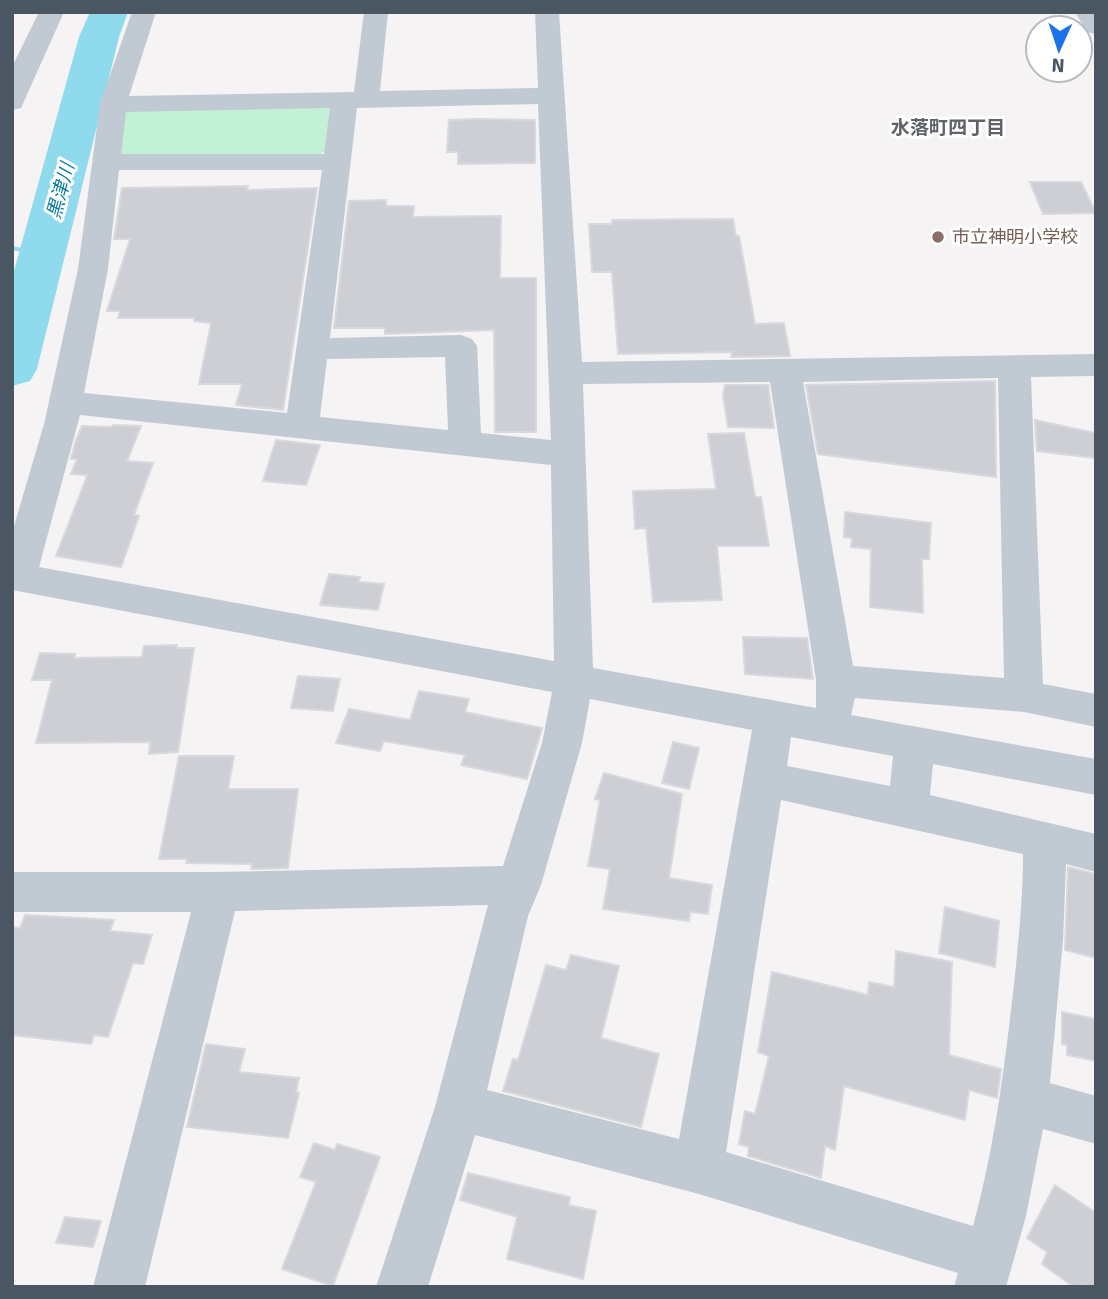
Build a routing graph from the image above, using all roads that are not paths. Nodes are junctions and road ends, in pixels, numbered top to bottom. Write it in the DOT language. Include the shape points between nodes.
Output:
graph roads {
  1 [pos="52,12"];
  2 [pos="144,12"];
  3 [pos="376,12"];
  4 [pos="547,12"];
  5 [pos="1087,12"];
  6 [pos="1096,27"];
  7 [pos="14,90"];
  8 [pos="550,96"];
  9 [pos="356,99"];
  10 [pos="113,104"];
  11 [pos="106,162"];
  12 [pos="337,162"];
  13 [pos="313,349"];
  14 [pos="1096,365"];
  15 [pos="1014,368"];
  16 [pos="785,371"];
  17 [pos="566,373"];
  18 [pos="65,402"];
  19 [pos="302,427"];
  20 [pos="465,444"];
  21 [pos="568,454"];
  22 [pos="15,577"];
  23 [pos="836,680"];
  24 [pos="574,681"];
  25 [pos="1024,696"];
  26 [pos="1096,710"];
  27 [pos="774,719"];
  28 [pos="833,727"];
  29 [pos="915,743"];
  30 [pos="1096,777"];
  31 [pos="765,779"];
  32 [pos="908,808"];
  33 [pos="1044,840"];
  34 [pos="1096,853"];
  35 [pos="519,885"];
  36 [pos="12,892"];
  37 [pos="218,892"];
  38 [pos="1026,1100"];
  39 [pos="459,1107"];
  40 [pos="1096,1119"];
  41 [pos="699,1169"];
  42 [pos="985,1272"];
  43 [pos="119,1287"];
  44 [pos="401,1287"];
  1 -- 7 [label="street"];
  2 -- 10 [label="street"];
  3 -- 9 [label="street"];
  4 -- 8 [label="street"];
  5 -- 6 [label="street"];
  8 -- 9 [label="street"];
  8 -- 17 [label="street"];
  9 -- 10 [label="street"];
  9 -- 12 [label="street"];
  10 -- 11 [label="street"];
  11 -- 12 [label="street"];
  11 -- 18 [label="street" via="93,270"];
  12 -- 13 [label="street"];
  13 -- 19 [label="street"];
  13 -- 20 [label="street" via="461,346"];
  14 -- 15 [label="street"];
  15 -- 16 [label="street"];
  15 -- 25 [label="street"];
  16 -- 17 [label="street"];
  16 -- 23 [label="street"];
  17 -- 21 [label="street"];
  18 -- 19 [label="street"];
  18 -- 22 [label="street"];
  19 -- 20 [label="street"];
  20 -- 21 [label="street"];
  21 -- 24 [label="street"];
  22 -- 24 [label="street"];
  23 -- 25 [label="street"];
  23 -- 28 [label="street"];
  24 -- 27 [label="street"];
  24 -- 35 [label="street" via="562,743"];
  25 -- 26 [label="street"];
  27 -- 28 [label="street"];
  27 -- 31 [label="street"];
  28 -- 29 [label="street"];
  29 -- 30 [label="street"];
  29 -- 32 [label="street"];
  31 -- 32 [label="street"];
  31 -- 41 [label="street"];
  32 -- 33 [label="street"];
  33 -- 34 [label="street"];
  33 -- 38 [label="street" via="1045,891"];
  35 -- 37 [label="street"];
  35 -- 39 [label="street" via="506,916"];
  36 -- 37 [label="street"];
  37 -- 43 [label="street"];
  38 -- 40 [label="street"];
  38 -- 42 [label="street"];
  39 -- 41 [label="street"];
  39 -- 44 [label="street"];
  41 -- 42 [label="street"];
}
